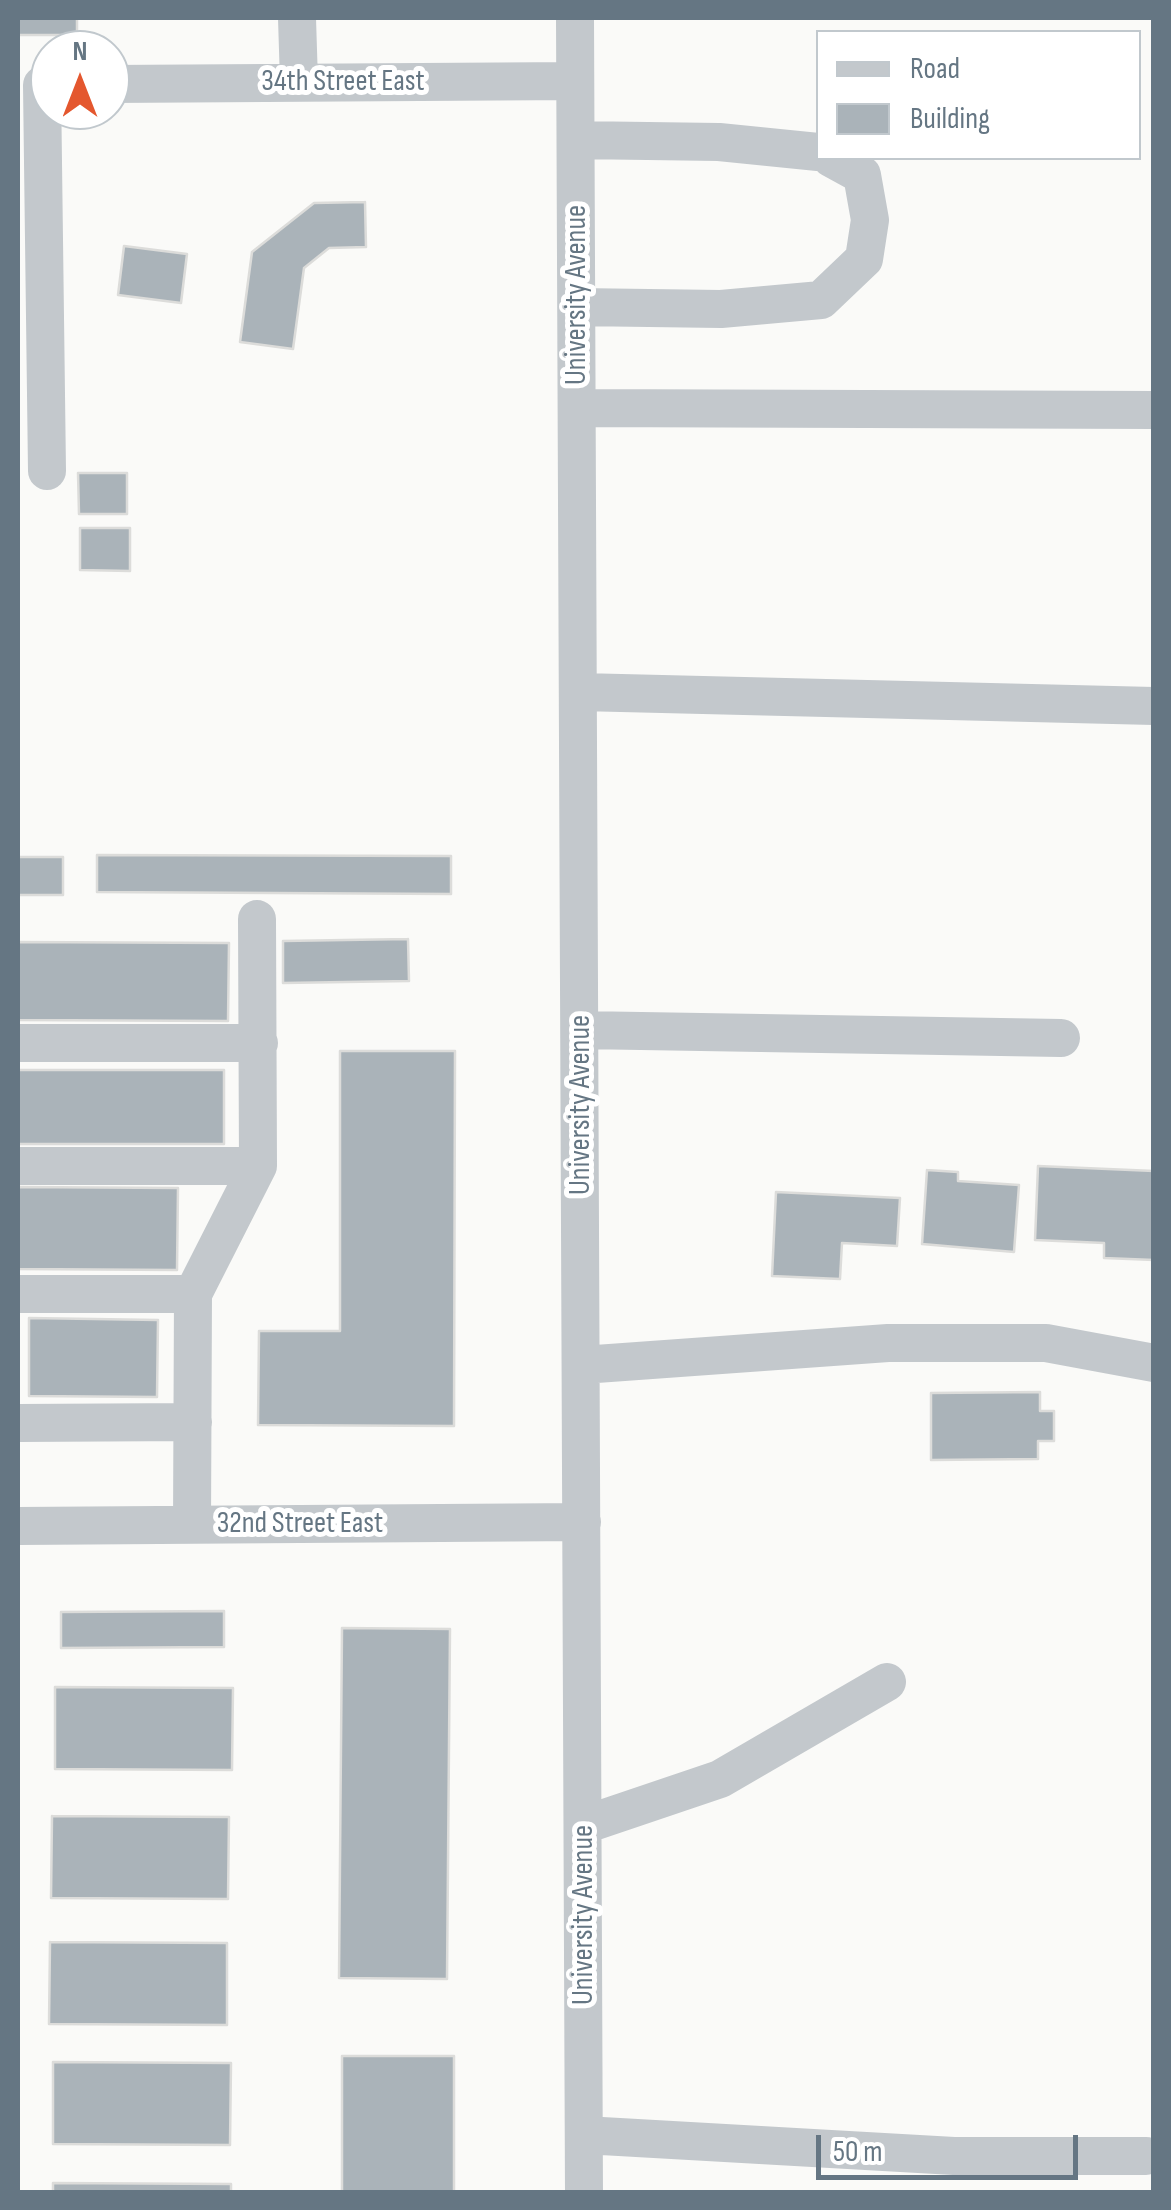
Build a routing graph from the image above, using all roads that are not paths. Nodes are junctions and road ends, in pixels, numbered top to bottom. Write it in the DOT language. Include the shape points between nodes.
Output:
graph roads {
  1 [pos="297,18"];
  2 [pos="575,18"];
  3 [pos="575,81"];
  4 [pos="299,82"];
  5 [pos="130,84"];
  6 [pos="38,130"];
  7 [pos="576,140"];
  8 [pos="816,152"];
  9 [pos="834,160"];
  10 [pos="577,306"];
  11 [pos="578,408"];
  12 [pos="1154,410"];
  13 [pos="47,471"];
  14 [pos="580,692"];
  15 [pos="1154,706"];
  16 [pos="257,919"];
  17 [pos="581,1030"];
  18 [pos="1062,1038"];
  19 [pos="258,1042"];
  20 [pos="18,1044"];
  21 [pos="18,1166"];
  22 [pos="258,1166"];
  23 [pos="18,1294"];
  24 [pos="194,1294"];
  25 [pos="1154,1363"];
  26 [pos="582,1365"];
  27 [pos="18,1422"];
  28 [pos="193,1422"];
  29 [pos="582,1522"];
  30 [pos="192,1525"];
  31 [pos="18,1526"];
  32 [pos="887,1682"];
  33 [pos="584,1825"];
  34 [pos="584,2135"];
  35 [pos="1146,2156"];
  36 [pos="584,2192"];
  1 -- 4 [label="street"];
  2 -- 3 [label="street, University Avenue"];
  3 -- 4 [label="street, 34th Street East"];
  3 -- 7 [label="street, University Avenue"];
  4 -- 5 [label="street, 34th Street East"];
  6 -- 13 [label="street"];
  7 -- 8 [label="street" via="719,142"];
  7 -- 10 [label="street, University Avenue"];
  9 -- 10 [label="street" via="862,176 870,220 864,258 821,300 722,309"];
  10 -- 11 [label="street, University Avenue"];
  11 -- 12 [label="street"];
  11 -- 14 [label="street, University Avenue"];
  14 -- 15 [label="street"];
  14 -- 17 [label="street, University Avenue"];
  16 -- 19 [label="street"];
  17 -- 18 [label="street"];
  17 -- 26 [label="street, University Avenue"];
  19 -- 20 [label="street"];
  19 -- 22 [label="street"];
  21 -- 22 [label="street"];
  22 -- 24 [label="street"];
  23 -- 24 [label="street"];
  24 -- 28 [label="street"];
  25 -- 26 [label="street" via="1046,1343 888,1343"];
  26 -- 29 [label="street, University Avenue"];
  27 -- 28 [label="street"];
  28 -- 30 [label="street"];
  29 -- 30 [label="street, 32nd Street East"];
  29 -- 33 [label="street, University Avenue"];
  30 -- 31 [label="street, 32nd Street East"];
  32 -- 33 [label="street" via="720,1779"];
  33 -- 34 [label="street, University Avenue"];
  34 -- 35 [label="street" via="954,2156"];
  34 -- 36 [label="street, University Avenue"];
}
